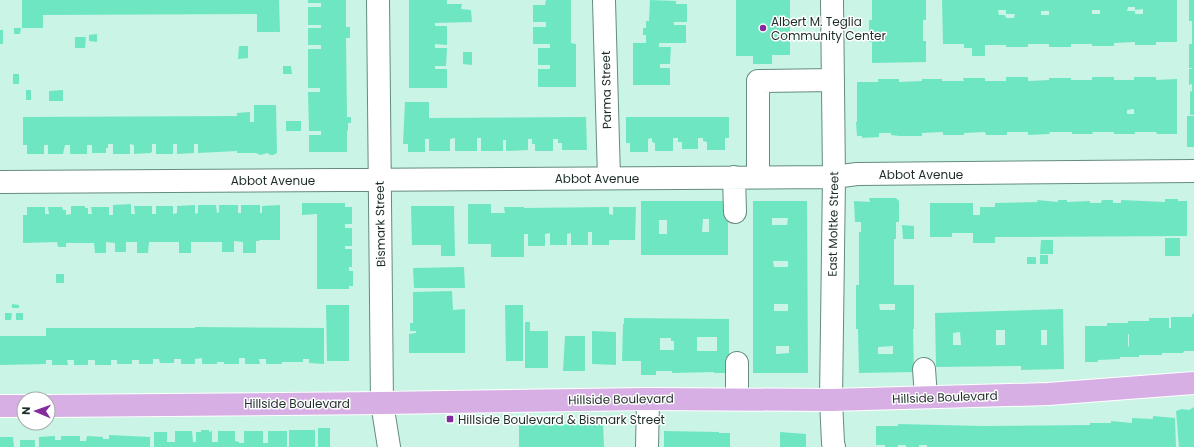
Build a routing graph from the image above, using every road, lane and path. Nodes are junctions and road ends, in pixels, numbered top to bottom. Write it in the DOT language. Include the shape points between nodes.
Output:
graph roads {
  1 [pos="378,0"];
  2 [pos="832,0"];
  3 [pos="604,1"];
  4 [pos="833,80"];
  5 [pos="1194,171"];
  6 [pos="758,177"];
  7 [pos="834,177"];
  8 [pos="609,178"];
  9 [pos="734,178"];
  10 [pos="380,180"];
  11 [pos="0,182"];
  12 [pos="735,212"];
  13 [pos="737,363"];
  14 [pos="924,369"];
  15 [pos="1194,383"];
  16 [pos="926,397"];
  17 [pos="648,399"];
  18 [pos="737,399"];
  19 [pos="831,400"];
  20 [pos="382,403"];
  21 [pos="0,406"];
  22 [pos="16,406"];
  23 [pos="56,406"];
  24 [pos="389,447"];
  25 [pos="647,447"];
  26 [pos="834,447"];
  1 -- 10 [label="street, Bismark Street"];
  2 -- 4 [label="street, East Moltke Street"];
  3 -- 8 [label="street, Parma Street"];
  4 -- 6 [label="street" via="758,82"];
  4 -- 7 [label="street, East Moltke Street"];
  5 -- 7 [label="street, Abbot Avenue" via="857,174"];
  6 -- 7 [label="street, Abbot Avenue"];
  6 -- 9 [label="street, Abbot Avenue"];
  7 -- 19 [label="street, East Moltke Street"];
  8 -- 9 [label="street, Abbot Avenue"];
  8 -- 10 [label="street, Abbot Avenue"];
  9 -- 12 [label="street"];
  10 -- 11 [label="street, Abbot Avenue"];
  10 -- 20 [label="street, Bismark Street"];
  13 -- 18 [label="street"];
  14 -- 16 [label="street"];
  15 -- 16 [label="main road, Hillside Boulevard" via="1048,394"];
  16 -- 19 [label="main road, Hillside Boulevard"];
  17 -- 18 [label="main road, Hillside Boulevard"];
  17 -- 20 [label="main road, Hillside Boulevard"];
  17 -- 25 [label="street"];
  18 -- 19 [label="main road, Hillside Boulevard"];
  19 -- 26 [label="street, East Moltke Street"];
  20 -- 23 [label="main road, Hillside Boulevard"];
  20 -- 24 [label="street, Bismark Street"];
  21 -- 22 [label="main road"];
}
